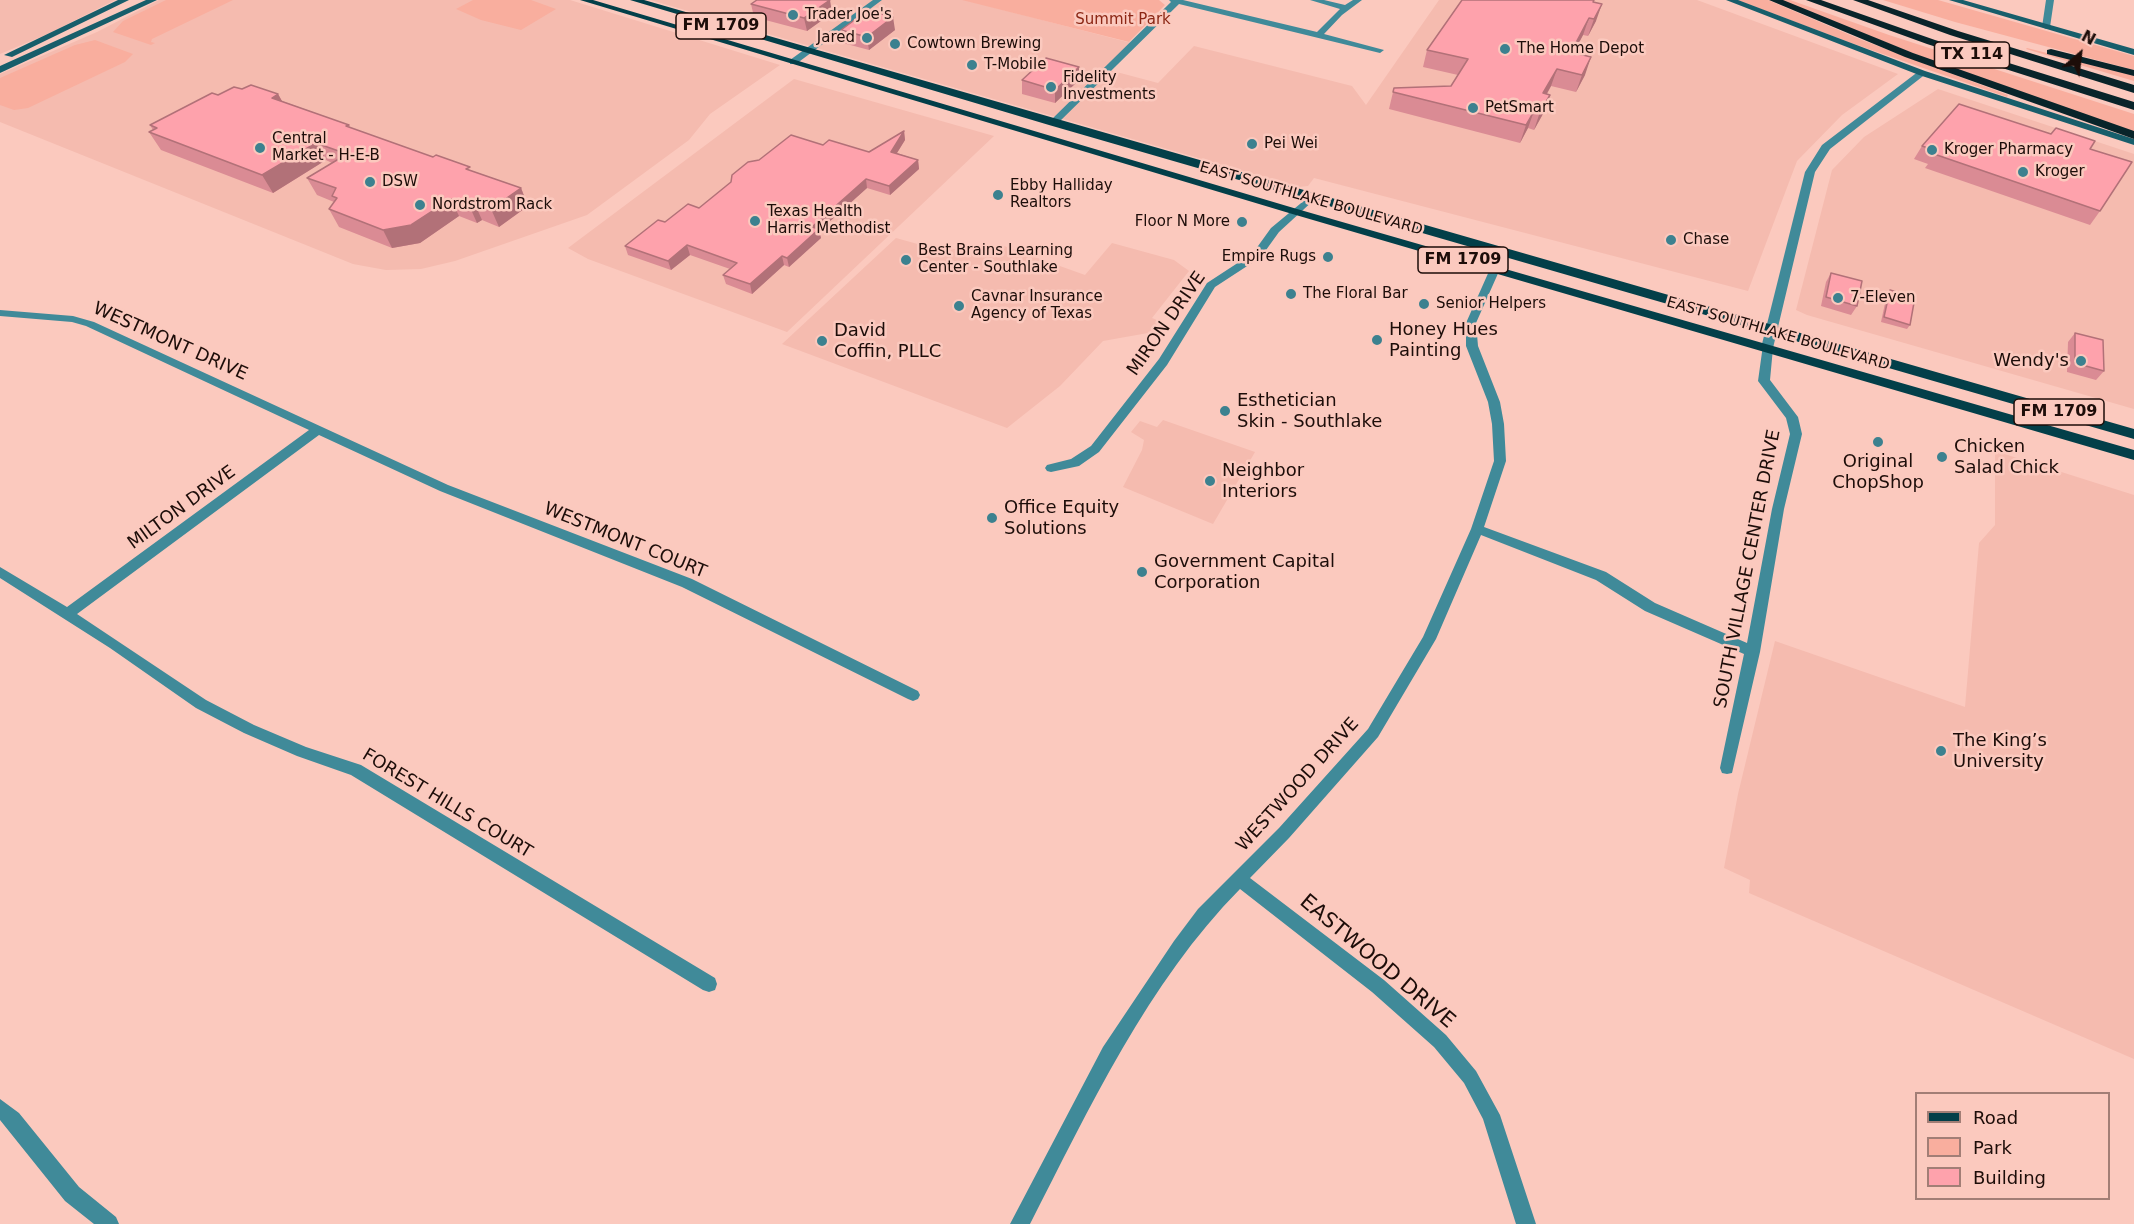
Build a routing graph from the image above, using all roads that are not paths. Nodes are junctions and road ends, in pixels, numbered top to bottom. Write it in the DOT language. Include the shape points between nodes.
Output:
graph roads {
  1 [pos="126,0"];
  2 [pos="153,0"];
  3 [pos="584,0"];
  4 [pos="634,0"];
  5 [pos="878,0"];
  6 [pos="1176,0"];
  7 [pos="1314,0"];
  8 [pos="1358,0"];
  9 [pos="1730,0"];
  10 [pos="1774,0"];
  11 [pos="1811,0"];
  12 [pos="1858,0"];
  13 [pos="1876,0"];
  14 [pos="1953,0"];
  15 [pos="2050,0"];
  16 [pos="1347,8"];
  17 [pos="78,22"];
  18 [pos="2046,27"];
  19 [pos="88,30"];
  20 [pos="1319,35"];
  21 [pos="1380,50"];
  22 [pos="808,51"];
  23 [pos="2134,52"];
  24 [pos="32,56"];
  25 [pos="0,59"];
  26 [pos="793,62"];
  27 [pos="0,70"];
  28 [pos="1922,73"];
  29 [pos="2134,73"];
  30 [pos="2134,89"];
  31 [pos="2134,105"];
  32 [pos="1053,123"];
  33 [pos="2134,135"];
  34 [pos="2134,142"];
  35 [pos="1312,197"];
  36 [pos="1293,211"];
  37 [pos="1495,269"];
  38 [pos="0,313"];
  39 [pos="1773,329"];
  40 [pos="1767,348"];
  41 [pos="318,430"];
  42 [pos="2134,434"];
  43 [pos="2134,455"];
  44 [pos="1051,468"];
  45 [pos="1477,529"];
  46 [pos="0,572"];
  47 [pos="67,614"];
  48 [pos="1753,652"];
  49 [pos="914,695"];
  50 [pos="1727,768"];
  51 [pos="1238,878"];
  52 [pos="709,984"];
  53 [pos="0,1108"];
  54 [pos="109,1224"];
  55 [pos="1020,1224"];
  56 [pos="1526,1224"];
  1 -- 17 [label="main road"];
  1 -- 19 [label="main road" via="94,20"];
  2 -- 19 [label="main road"];
  3 -- 26 [label="main road, EAST SOUTHLAKE BOULEVARD / FM 1709"];
  4 -- 22 [label="main road, EAST SOUTHLAKE BOULEVARD / FM 1709"];
  5 -- 22 [label="street"];
  6 -- 20 [label="street"];
  6 -- 32 [label="street"];
  7 -- 16 [label="street"];
  8 -- 16 [label="street"];
  9 -- 28 [label="main road"];
  10 -- 33 [label="highway" via="1909,55"];
  11 -- 31 [label="highway, TX 114"];
  12 -- 30 [label="highway, TX 114"];
  13 -- 29 [label="highway"];
  14 -- 18 [label="main road"];
  15 -- 18 [label="street"];
  16 -- 20 [label="street"];
  17 -- 24 [label="main road" via="78,30"];
  17 -- 25 [label="main road"];
  18 -- 23 [label="main road"];
  19 -- 24 [label="main road"];
  20 -- 21 [label="street"];
  22 -- 26 [label="street"];
  22 -- 32 [label="main road, EAST SOUTHLAKE BOULEVARD / FM 1709"];
  24 -- 27 [label="main road"];
  26 -- 36 [label="main road, EAST SOUTHLAKE BOULEVARD / FM 1709"];
  28 -- 34 [label="main road"];
  28 -- 39 [label="street" via="1826,147 1817,160 1806,184"];
  32 -- 35 [label="main road, EAST SOUTHLAKE BOULEVARD / FM 1709"];
  35 -- 36 [label="street, MIRON DRIVE"];
  35 -- 39 [label="main road, EAST SOUTHLAKE BOULEVARD / FM 1709"];
  36 -- 37 [label="main road, EAST SOUTHLAKE BOULEVARD / FM 1709"];
  36 -- 44 [label="street, MIRON DRIVE" via="1257,255 1211,285 1163,362 1095,449 1075,463"];
  37 -- 40 [label="main road, EAST SOUTHLAKE BOULEVARD / FM 1709"];
  37 -- 45 [label="street, WESTWOOD DRIVE" via="1471,323 1472,346 1494,402 1500,461"];
  38 -- 41 [label="street, WESTMONT DRIVE" via="90,324"];
  39 -- 40 [label="street"];
  39 -- 42 [label="main road, EAST SOUTHLAKE BOULEVARD / FM 1709"];
  40 -- 43 [label="main road, EAST SOUTHLAKE BOULEVARD / FM 1709"];
  40 -- 48 [label="street, SOUTH VILLAGE CENTER DRIVE" via="1764,381 1792,417 1796,434 1778,509"];
  41 -- 47 [label="street, MILTON DRIVE"];
  41 -- 49 [label="street, WESTMONT COURT" via="444,488 687,583"];
  45 -- 48 [label="street" via="1601,576 1650,607"];
  45 -- 51 [label="street, WESTWOOD DRIVE" via="1429,639 1373,734"];
  46 -- 47 [label="street, FOREST HILLS COURT"];
  47 -- 52 [label="street, FOREST HILLS COURT" via="201,704 302,752 356,770"];
  48 -- 50 [label="street, SOUTH VILLAGE CENTER DRIVE"];
  51 -- 55 [label="street, WESTWOOD DRIVE" via="1180,946 1109,1053"];
  51 -- 56 [label="street, EASTWOOD DRIVE" via="1378,986 1440,1041 1470,1077 1491,1115"];
  53 -- 54 [label="street" via="72,1194"];
}
